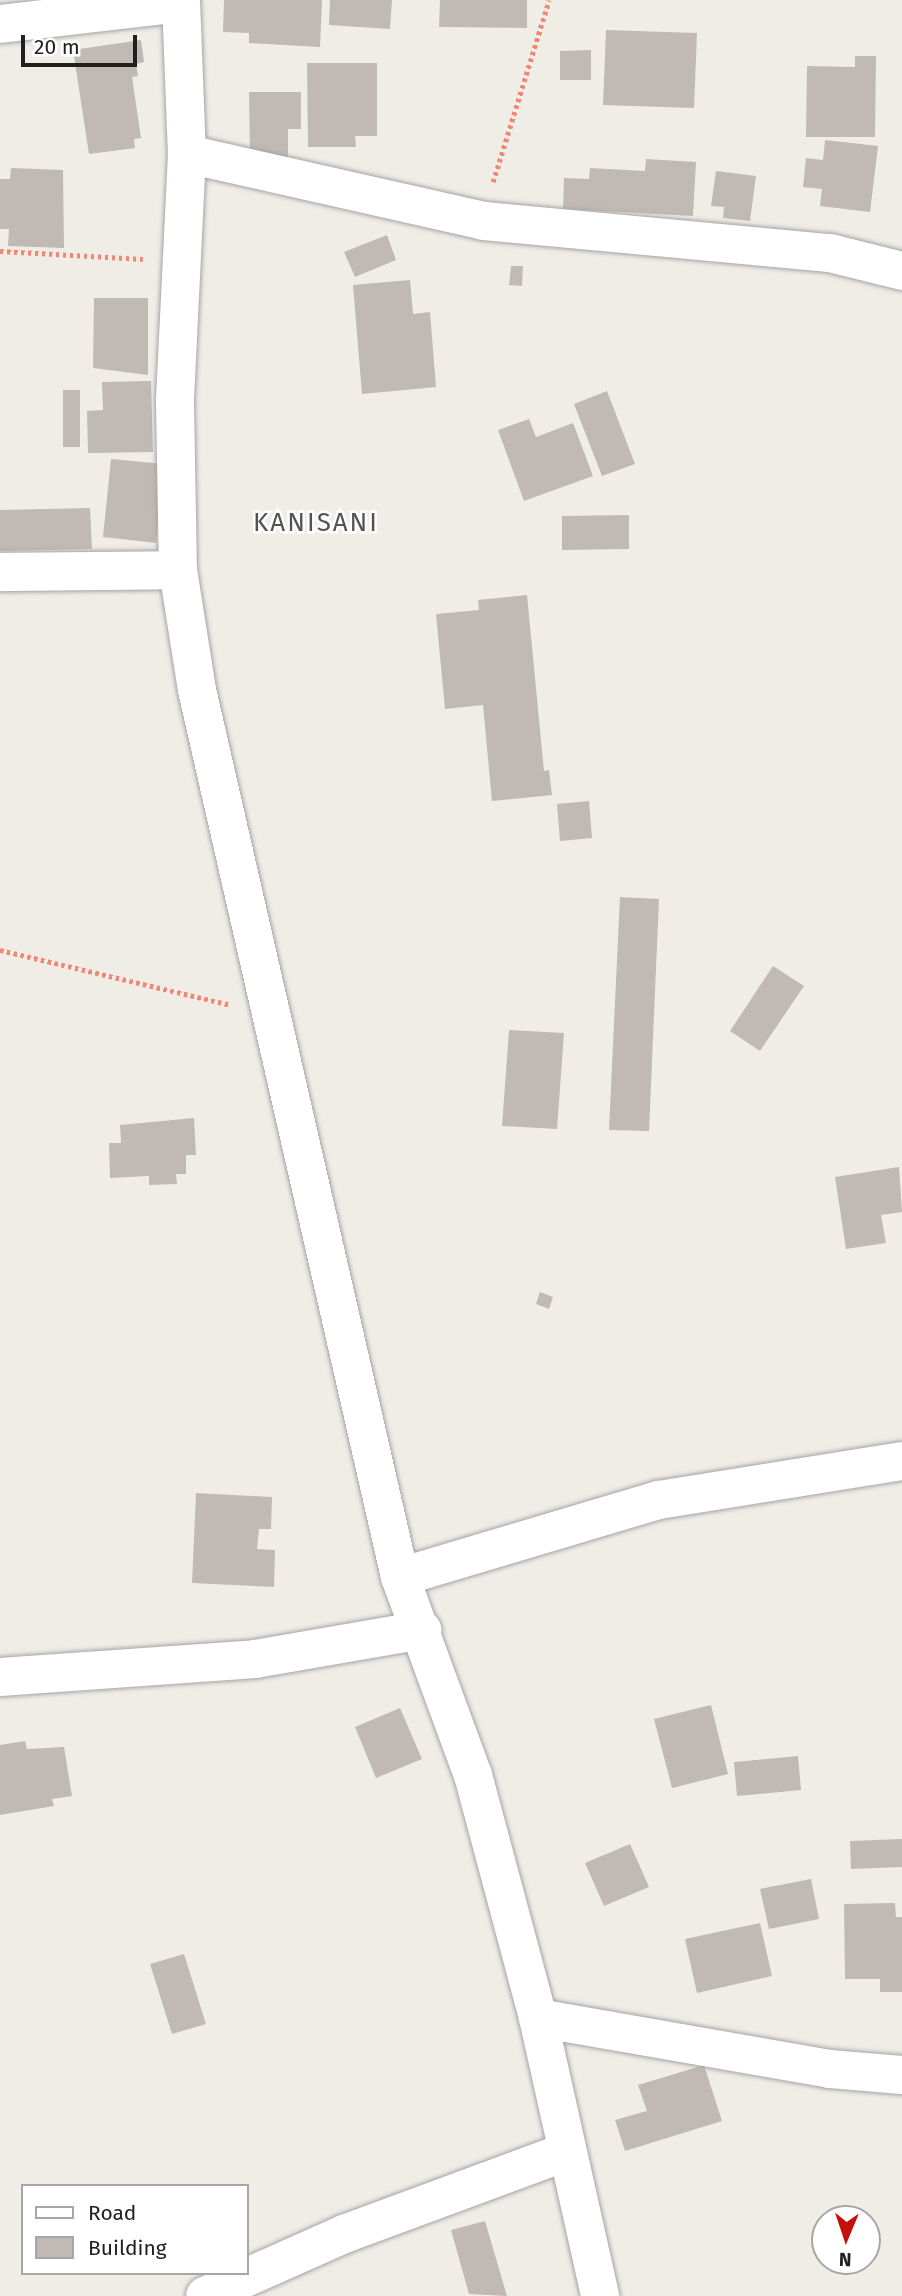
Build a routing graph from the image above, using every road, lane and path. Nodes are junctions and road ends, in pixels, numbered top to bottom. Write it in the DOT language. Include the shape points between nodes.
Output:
graph roads {
  1 [pos="550,0"];
  2 [pos="181,2"];
  3 [pos="0,24"];
  4 [pos="187,154"];
  5 [pos="484,221"];
  6 [pos="0,251"];
  7 [pos="185,261"];
  8 [pos="902,271"];
  9 [pos="178,570"];
  10 [pos="0,572"];
  11 [pos="0,950"];
  12 [pos="276,1025"];
  13 [pos="902,1461"];
  14 [pos="400,1577"];
  15 [pos="423,1630"];
  16 [pos="0,1677"];
  17 [pos="538,2018"];
  18 [pos="902,2074"];
  19 [pos="566,2152"];
  20 [pos="205,2296"];
  21 [pos="600,2296"];
  1 -- 5 [label="path"];
  2 -- 3 [label="street"];
  2 -- 4 [label="street"];
  4 -- 5 [label="street"];
  4 -- 7 [label="street"];
  5 -- 8 [label="street" via="830,253"];
  6 -- 7 [label="path"];
  7 -- 9 [label="street" via="175,402"];
  9 -- 10 [label="street"];
  9 -- 12 [label="street" via="197,690"];
  11 -- 12 [label="path" via="232,1006"];
  12 -- 14 [label="street"];
  13 -- 14 [label="street" via="659,1500"];
  14 -- 15 [label="street"];
  15 -- 16 [label="street" via="255,1659"];
  15 -- 17 [label="street" via="473,1775"];
  17 -- 18 [label="street" via="830,2069"];
  17 -- 19 [label="street"];
  19 -- 20 [label="street" via="344,2234"];
  19 -- 21 [label="street"];
}
